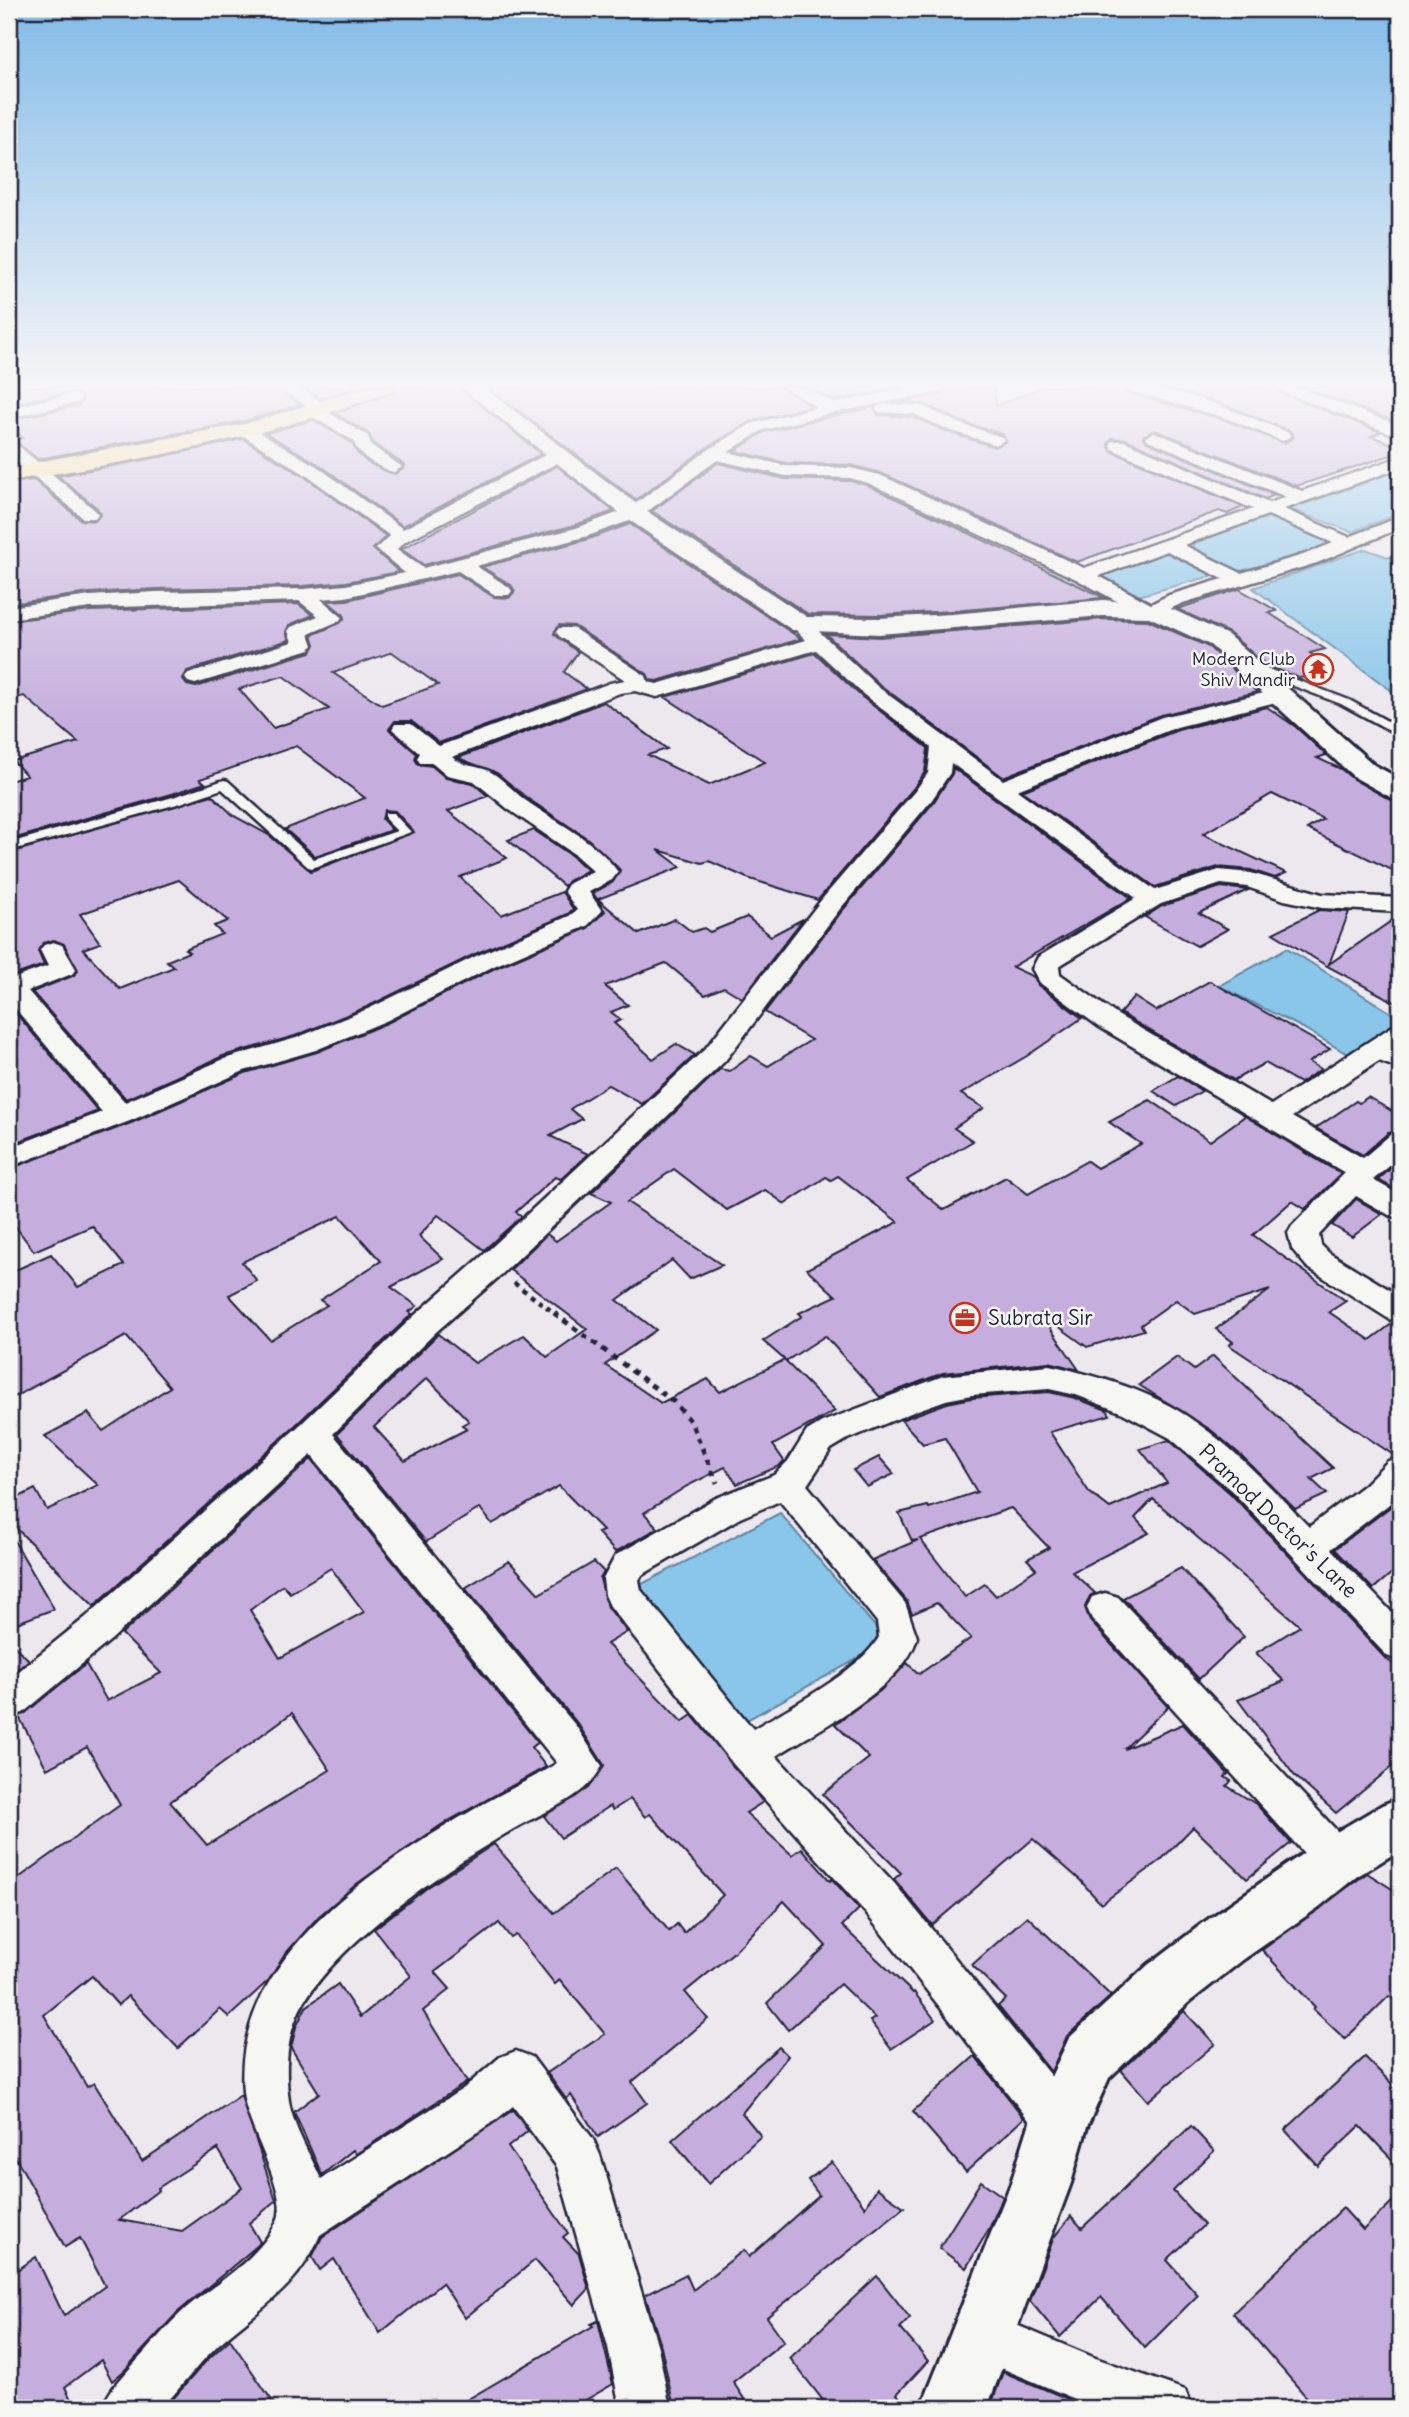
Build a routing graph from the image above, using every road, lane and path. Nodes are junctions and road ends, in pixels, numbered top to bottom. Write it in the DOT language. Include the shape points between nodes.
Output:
graph roads {
  1 [pos="72,500"];
  2 [pos="352,500"];
  3 [pos="471,500"];
  4 [pos="617,500"];
  5 [pos="652,500"];
  6 [pos="919,500"];
  7 [pos="1246,500"];
  8 [pos="1299,500"];
  9 [pos="1270,510"];
  10 [pos="634,513"];
  11 [pos="89,514"];
  12 [pos="1400,522"];
  13 [pos="400,537"];
  14 [pos="1351,544"];
  15 [pos="1175,548"];
  16 [pos="461,564"];
  17 [pos="420,575"];
  18 [pos="1083,575"];
  19 [pos="1242,581"];
  20 [pos="502,591"];
  21 [pos="9,594"];
  22 [pos="303,595"];
  23 [pos="1149,609"];
  24 [pos="14,612"];
  25 [pos="566,632"];
  26 [pos="810,634"];
  27 [pos="1249,665"];
  28 [pos="195,678"];
  29 [pos="636,685"];
  30 [pos="1280,695"];
  31 [pos="403,729"];
  32 [pos="1400,733"];
  33 [pos="942,746"];
  34 [pos="431,757"];
  35 [pos="999,789"];
  36 [pos="1400,791"];
  37 [pos="389,816"];
  38 [pos="9,847"];
  39 [pos="1152,899"];
  40 [pos="1400,905"];
  41 [pos="54,950"];
  42 [pos="9,989"];
  43 [pos="1393,1048"];
  44 [pos="120,1115"];
  45 [pos="1273,1116"];
  46 [pos="1400,1142"];
  47 [pos="9,1158"];
  48 [pos="1359,1177"];
  49 [pos="1400,1208"];
  50 [pos="491,1266"];
  51 [pos="1400,1311"];
  52 [pos="313,1433"];
  53 [pos="1397,1480"];
  54 [pos="786,1484"];
  55 [pos="728,1508"];
  56 [pos="1307,1548"];
  57 [pos="1105,1608"];
  58 [pos="1400,1645"];
  59 [pos="9,1701"];
  60 [pos="748,1752"];
  61 [pos="1400,1822"];
  62 [pos="1337,1860"];
  63 [pos="1059,2122"];
  64 [pos="303,2218"];
  65 [pos="983,2336"];
  66 [pos="127,2408"];
  67 [pos="645,2408"];
  68 [pos="954,2408"];
  69 [pos="1167,2408"];
  1 -- 11 [label="street"];
  2 -- 13 [label="street"];
  3 -- 13 [label="street"];
  4 -- 10 [label="main road"];
  5 -- 10 [label="street"];
  6 -- 18 [label="street"];
  7 -- 9 [label="street"];
  8 -- 9 [label="street"];
  9 -- 14 [label="street"];
  9 -- 15 [label="street"];
  10 -- 16 [label="street"];
  10 -- 26 [label="main road"];
  12 -- 14 [label="street"];
  13 -- 17 [label="street" via="385,547 386,551"];
  14 -- 19 [label="street"];
  15 -- 18 [label="street"];
  15 -- 19 [label="street"];
  16 -- 17 [label="street"];
  16 -- 20 [label="street"];
  17 -- 22 [label="street"];
  18 -- 23 [label="street"];
  19 -- 23 [label="street"];
  21 -- 24 [label="street"];
  22 -- 24 [label="street" via="155,598"];
  22 -- 28 [label="street" via="332,617 298,631 303,645"];
  23 -- 26 [label="main road" via="1103,608"];
  23 -- 27 [label="main road" via="1219,640"];
  25 -- 29 [label="street" via="639,680"];
  26 -- 29 [label="street" via="657,691"];
  26 -- 33 [label="street"];
  27 -- 30 [label="main road"];
  27 -- 32 [label="lane" via="1345,702"];
  29 -- 34 [label="street" via="617,687"];
  30 -- 35 [label="street" via="1170,722"];
  30 -- 36 [label="main road" via="1364,771"];
  31 -- 34 [label="street"];
  33 -- 35 [label="street"];
  33 -- 50 [label="street" via="940,773 831,904 715,1055"];
  34 -- 44 [label="street" via="455,770 482,776 603,868 604,875 576,891 590,911 578,921 379,1014 306,1044 234,1065"];
  35 -- 39 [label="street"];
  37 -- 38 [label="lane" via="405,832 312,864 224,784"];
  39 -- 40 [label="street" via="1228,877 1315,900"];
  39 -- 45 [label="street" via="1047,962 1049,978 1107,1020"];
  41 -- 42 [label="street" via="63,968"];
  42 -- 44 [label="street"];
  43 -- 45 [label="street"];
  44 -- 47 [label="street"];
  45 -- 48 [label="street"];
  46 -- 48 [label="street"];
  48 -- 49 [label="street"];
  48 -- 51 [label="street" via="1303,1233 1303,1241 1328,1268"];
  50 -- 52 [label="street"];
  50 -- 55 [label="path" via="674,1402 691,1422"];
  52 -- 59 [label="street" via="99,1628"];
  52 -- 64 [label="street" via="582,1766 406,1877 327,1942 284,1995 264,2071 266,2104 304,2192"];
  53 -- 56 [label="street"];
  54 -- 55 [label="street, Pramod Doctor's Lane"];
  54 -- 56 [label="street, Pramod Doctor's Lane" via="819,1440 906,1401 972,1382 1049,1377 1135,1404 1182,1429 1245,1483"];
  54 -- 60 [label="street" via="892,1614 898,1642 868,1675"];
  55 -- 60 [label="street, Pramod Doctor's Lane" via="629,1565 621,1578 622,1595"];
  56 -- 58 [label="street, Pramod Doctor's Lane"];
  57 -- 62 [label="street"];
  60 -- 63 [label="street" via="880,1898"];
  61 -- 62 [label="main road"];
  62 -- 63 [label="main road" via="1225,1940 1128,2020 1089,2058"];
  63 -- 65 [label="main road"];
  64 -- 66 [label="street" via="291,2244 265,2278 201,2328"];
  64 -- 67 [label="street" via="480,2104 516,2073 577,2155 633,2347"];
  65 -- 68 [label="main road"];
  65 -- 69 [label="street"];
}
